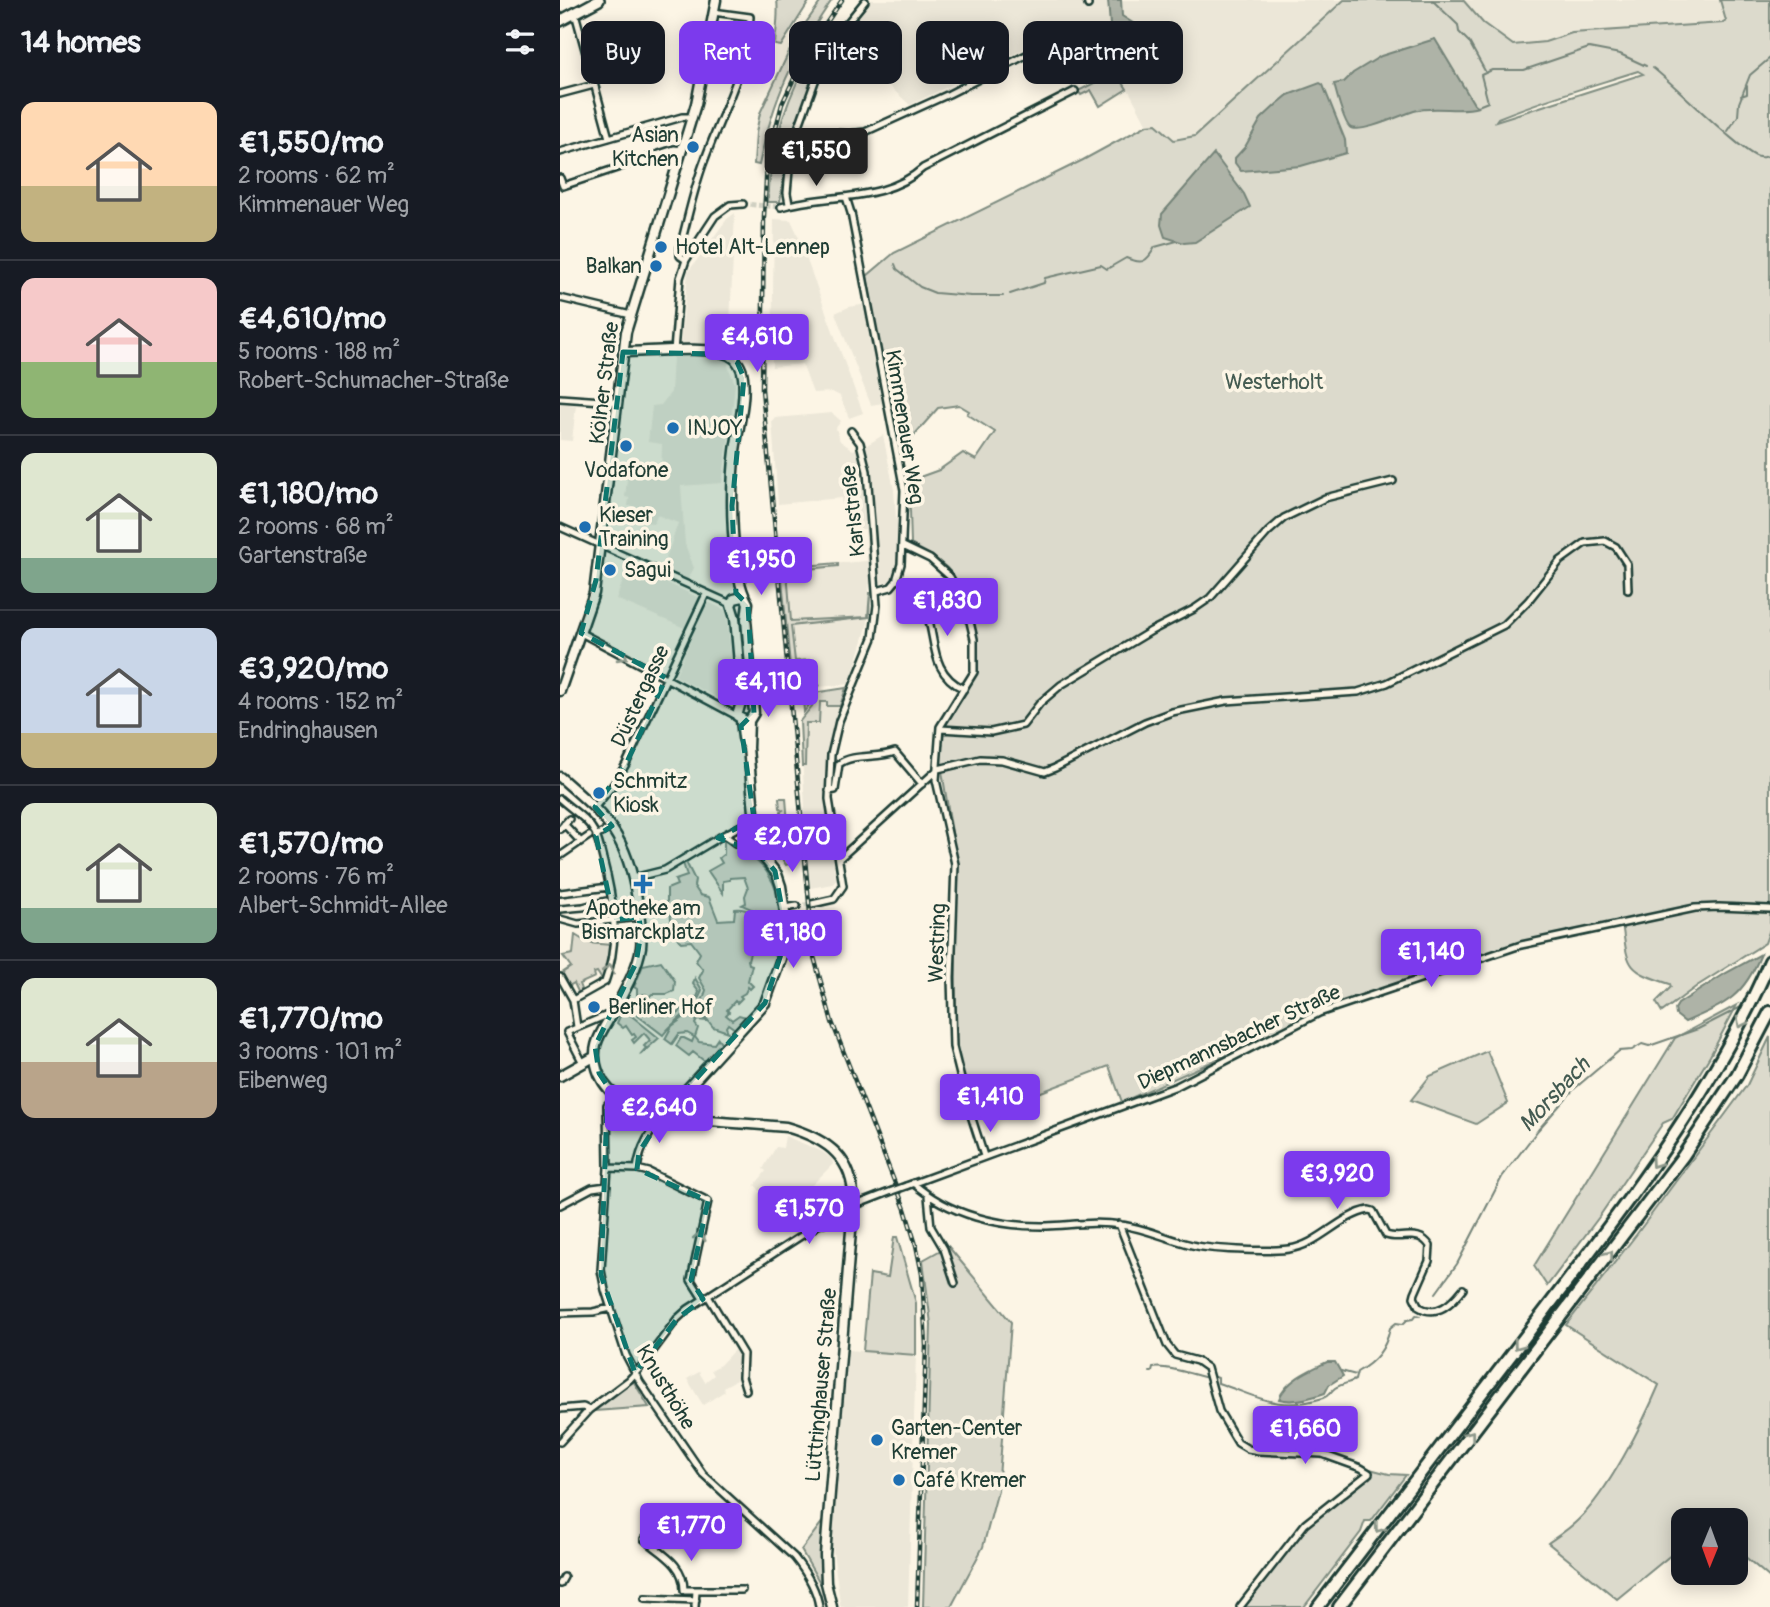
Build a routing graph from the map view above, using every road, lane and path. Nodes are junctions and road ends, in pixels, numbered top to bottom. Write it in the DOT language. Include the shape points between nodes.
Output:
graph roads {
  1 [pos="599,0"];
  2 [pos="716,0"];
  3 [pos="866,1"];
  4 [pos="713,12"];
  5 [pos="575,13"];
  6 [pos="560,21"];
  7 [pos="1023,57"];
  8 [pos="594,85"];
  9 [pos="1076,91"];
  10 [pos="560,94"];
  11 [pos="692,117"];
  12 [pos="797,131"];
  13 [pos="609,138"];
  14 [pos="682,150"];
  15 [pos="560,152"];
  16 [pos="560,178"];
  17 [pos="846,197"];
  18 [pos="743,204"];
  19 [pos="686,260"];
  20 [pos="560,298"];
  21 [pos="631,315"];
  22 [pos="674,351"];
  23 [pos="623,352"];
  24 [pos="560,398"];
  25 [pos="617,402"];
  26 [pos="851,431"];
  27 [pos="1394,481"];
  28 [pos="560,527"];
  29 [pos="601,546"];
  30 [pos="903,546"];
  31 [pos="1628,590"];
  32 [pos="877,591"];
  33 [pos="706,594"];
  34 [pos="921,598"];
  35 [pos="737,599"];
  36 [pos="581,633"];
  37 [pos="666,678"];
  38 [pos="964,689"];
  39 [pos="560,691"];
  40 [pos="743,719"];
  41 [pos="940,729"];
  42 [pos="938,769"];
  43 [pos="560,777"];
  44 [pos="922,784"];
  45 [pos="829,791"];
  46 [pos="560,799"];
  47 [pos="595,807"];
  48 [pos="754,819"];
  49 [pos="568,820"];
  50 [pos="612,827"];
  51 [pos="724,835"];
  52 [pos="589,836"];
  53 [pos="596,836"];
  54 [pos="580,841"];
  55 [pos="760,853"];
  56 [pos="560,856"];
  57 [pos="839,859"];
  58 [pos="633,878"];
  59 [pos="609,887"];
  60 [pos="560,893"];
  61 [pos="606,901"];
  62 [pos="812,904"];
  63 [pos="797,906"];
  64 [pos="785,908"];
  65 [pos="560,909"];
  66 [pos="1770,909"];
  67 [pos="639,917"];
  68 [pos="560,919"];
  69 [pos="614,920"];
  70 [pos="591,923"];
  71 [pos="590,938"];
  72 [pos="1770,961"];
  73 [pos="560,976"];
  74 [pos="573,1000"];
  75 [pos="1770,1012"];
  76 [pos="612,1013"];
  77 [pos="577,1027"];
  78 [pos="560,1032"];
  79 [pos="568,1032"];
  80 [pos="594,1057"];
  81 [pos="583,1063"];
  82 [pos="560,1076"];
  83 [pos="616,1096"];
  84 [pos="668,1115"];
  85 [pos="984,1156"];
  86 [pos="608,1168"];
  87 [pos="637,1169"];
  88 [pos="910,1184"];
  89 [pos="607,1186"];
  90 [pos="928,1196"];
  91 [pos="560,1205"];
  92 [pos="853,1206"];
  93 [pos="852,1216"];
  94 [pos="1119,1224"];
  95 [pos="956,1283"];
  96 [pos="1463,1289"];
  97 [pos="705,1298"];
  98 [pos="611,1308"];
  99 [pos="560,1313"];
  100 [pos="635,1373"];
  101 [pos="746,1390"];
  102 [pos="560,1409"];
  103 [pos="589,1410"];
  104 [pos="560,1442"];
  105 [pos="644,1539"];
  106 [pos="564,1577"];
  107 [pos="560,1584"];
  108 [pos="684,1590"];
  109 [pos="696,1590"];
  110 [pos="742,1590"];
  111 [pos="645,1598"];
  112 [pos="684,1600"];
  113 [pos="696,1603"];
  114 [pos="820,1607"];
  115 [pos="832,1607"];
  116 [pos="1240,1607"];
  117 [pos="1318,1607"];
  118 [pos="1339,1607"];
  1 -- 5 [label="main road"];
  2 -- 4 [label="street, Kölner Straße"];
  3 -- 12 [label="street" via="827,51"];
  4 -- 11 [label="street, Kölner Straße"];
  4 -- 19 [label="street" via="750,17 749,34 742,66 703,162 680,247 680,256"];
  5 -- 6 [label="main road"];
  5 -- 8 [label="street"];
  7 -- 12 [label="street" via="865,132"];
  8 -- 10 [label="street"];
  8 -- 13 [label="street"];
  9 -- 17 [label="street" via="900,184"];
  11 -- 13 [label="street"];
  11 -- 14 [label="street, Kölner Straße"];
  12 -- 17 [label="street" via="785,205"];
  13 -- 15 [label="street"];
  14 -- 16 [label="street" via="563,186"];
  14 -- 21 [label="street, Kölner Straße"];
  17 -- 30 [label="street, Kimmenauer Weg" via="903,481"];
  18 -- 19 [label="street" via="730,205 715,216"];
  19 -- 22 [label="street" via="681,271"];
  20 -- 21 [label="street"];
  21 -- 23 [label="street, Kölner Straße"];
  22 -- 23 [label="street"];
  22 -- 35 [label="street" via="723,354 737,362 744,378 732,477"];
  23 -- 25 [label="street, Kölner Straße"];
  24 -- 25 [label="street"];
  25 -- 29 [label="street, Kölner Straße"];
  26 -- 32 [label="street, Karlstraße" via="864,456"];
  27 -- 41 [label="street" via="1325,499 1284,518 1210,598 1061,685 1023,724 991,733"];
  28 -- 29 [label="street"];
  29 -- 33 [label="street"];
  29 -- 36 [label="street, Kölner Straße"];
  30 -- 32 [label="street, Karlstraße" via="894,584"];
  30 -- 38 [label="street" via="944,569 965,606 976,664"];
  31 -- 42 [label="street" via="1627,564 1616,547 1605,541 1585,544 1560,561 1504,625 1379,686 1358,692 1226,701 1172,712 1045,772 997,759"];
  32 -- 45 [label="street, Karlstraße" via="873,638 839,721"];
  33 -- 35 [label="street"];
  33 -- 37 [label="street, Düstergasse"];
  34 -- 38 [label="street" via="940,670 948,681"];
  35 -- 40 [label="street" via="742,698 737,710"];
  35 -- 40 [label="street" via="748,603 754,713"];
  36 -- 37 [label="street, one-way"];
  36 -- 39 [label="street, Kölner Straße"];
  37 -- 40 [label="street"];
  37 -- 47 [label="street, Düstergasse" via="626,764"];
  38 -- 41 [label="street"];
  40 -- 48 [label="street"];
  41 -- 42 [label="street, Westring"];
  42 -- 44 [label="street"];
  42 -- 85 [label="street, Westring" via="936,780 955,863 950,992 953,1047"];
  43 -- 47 [label="street"];
  44 -- 45 [label="street" via="895,752 845,759 839,764 835,790"];
  44 -- 57 [label="street"];
  45 -- 57 [label="street, Karlstraße"];
  46 -- 49 [label="street"];
  47 -- 50 [label="street"];
  48 -- 51 [label="street"];
  48 -- 55 [label="street"];
  49 -- 53 [label="street"];
  49 -- 54 [label="street"];
  50 -- 53 [label="street"];
  50 -- 58 [label="street"];
  51 -- 55 [label="street"];
  51 -- 58 [label="street" via="665,870"];
  52 -- 54 [label="street"];
  53 -- 59 [label="street"];
  54 -- 56 [label="street"];
  55 -- 64 [label="street" via="777,874"];
  57 -- 62 [label="street, Karlstraße" via="843,881 839,894 831,901"];
  58 -- 67 [label="street"];
  59 -- 60 [label="street"];
  59 -- 69 [label="street"];
  61 -- 65 [label="street"];
  63 -- 64 [label="street"];
  64 -- 84 [label="street" via="787,940 765,1003"];
  66 -- 85 [label="street, Diepmannsbacher Straße" via="1695,908 1521,945 1319,1013 1177,1086"];
  67 -- 69 [label="street"];
  67 -- 76 [label="street" via="639,953"];
  68 -- 70 [label="street"];
  69 -- 70 [label="street"];
  74 -- 69 [label="street, one-way" via="605,982 614,950"];
  70 -- 71 [label="street"];
  72 -- 117 [label="highway, one-way" via="1736,1033 1693,1107 1616,1217"];
  73 -- 74 [label="street"];
  74 -- 77 [label="street"];
  118 -- 75 [label="highway, one-way" via="1710,1117"];
  76 -- 77 [label="street"];
  76 -- 80 [label="street" via="598,1035"];
  77 -- 79 [label="street"];
  78 -- 79 [label="street"];
  79 -- 81 [label="street"];
  80 -- 81 [label="street"];
  80 -- 83 [label="street" via="603,1081"];
  81 -- 82 [label="street"];
  83 -- 84 [label="street, Lüttringhauser Straße"];
  83 -- 86 [label="street, Knusthöhe" via="607,1105"];
  84 -- 87 [label="street" via="639,1152"];
  84 -- 92 [label="street, Lüttringhauser Straße" via="786,1127 817,1139 841,1157 849,1171"];
  85 -- 88 [label="street, Diepmannsbacher Straße"];
  86 -- 87 [label="street"];
  86 -- 89 [label="street, Knusthöhe"];
  97 -- 87 [label="street, one-way" via="691,1280 708,1201"];
  88 -- 90 [label="street"];
  88 -- 92 [label="street, Diepmannsbacher Straße, bridge"];
  89 -- 91 [label="street" via="592,1188"];
  89 -- 98 [label="street, Knusthöhe" via="601,1270"];
  90 -- 94 [label="street" via="969,1216 999,1222"];
  90 -- 95 [label="street" via="931,1227"];
  92 -- 93 [label="street, Lüttringhauser Straße"];
  93 -- 97 [label="street" via="818,1225"];
  93 -- 115 [label="street, Lüttringhauser Straße" via="825,1555"];
  94 -- 96 [label="street" via="1194,1245 1275,1250 1303,1245 1371,1210 1386,1235 1417,1235 1430,1245 1431,1256 1415,1293 1419,1307 1441,1309"];
  94 -- 116 [label="street" via="1167,1345 1175,1354 1207,1368 1221,1416 1235,1440 1248,1449 1322,1454 1369,1473 1305,1524"];
  97 -- 100 [label="street" via="677,1319"];
  97 -- 101 [label="street" via="743,1354"];
  98 -- 99 [label="street"];
  98 -- 100 [label="street, Knusthöhe"];
  100 -- 103 [label="street"];
  100 -- 114 [label="street, Knusthöhe" via="704,1474 794,1558"];
  102 -- 103 [label="street"];
  103 -- 104 [label="street"];
  105 -- 108 [label="street" via="678,1567"];
  106 -- 107 [label="street"];
  108 -- 109 [label="street"];
  108 -- 112 [label="street"];
  109 -- 110 [label="street"];
  109 -- 113 [label="street"];
  111 -- 112 [label="street"];
  112 -- 113 [label="street"];
}
